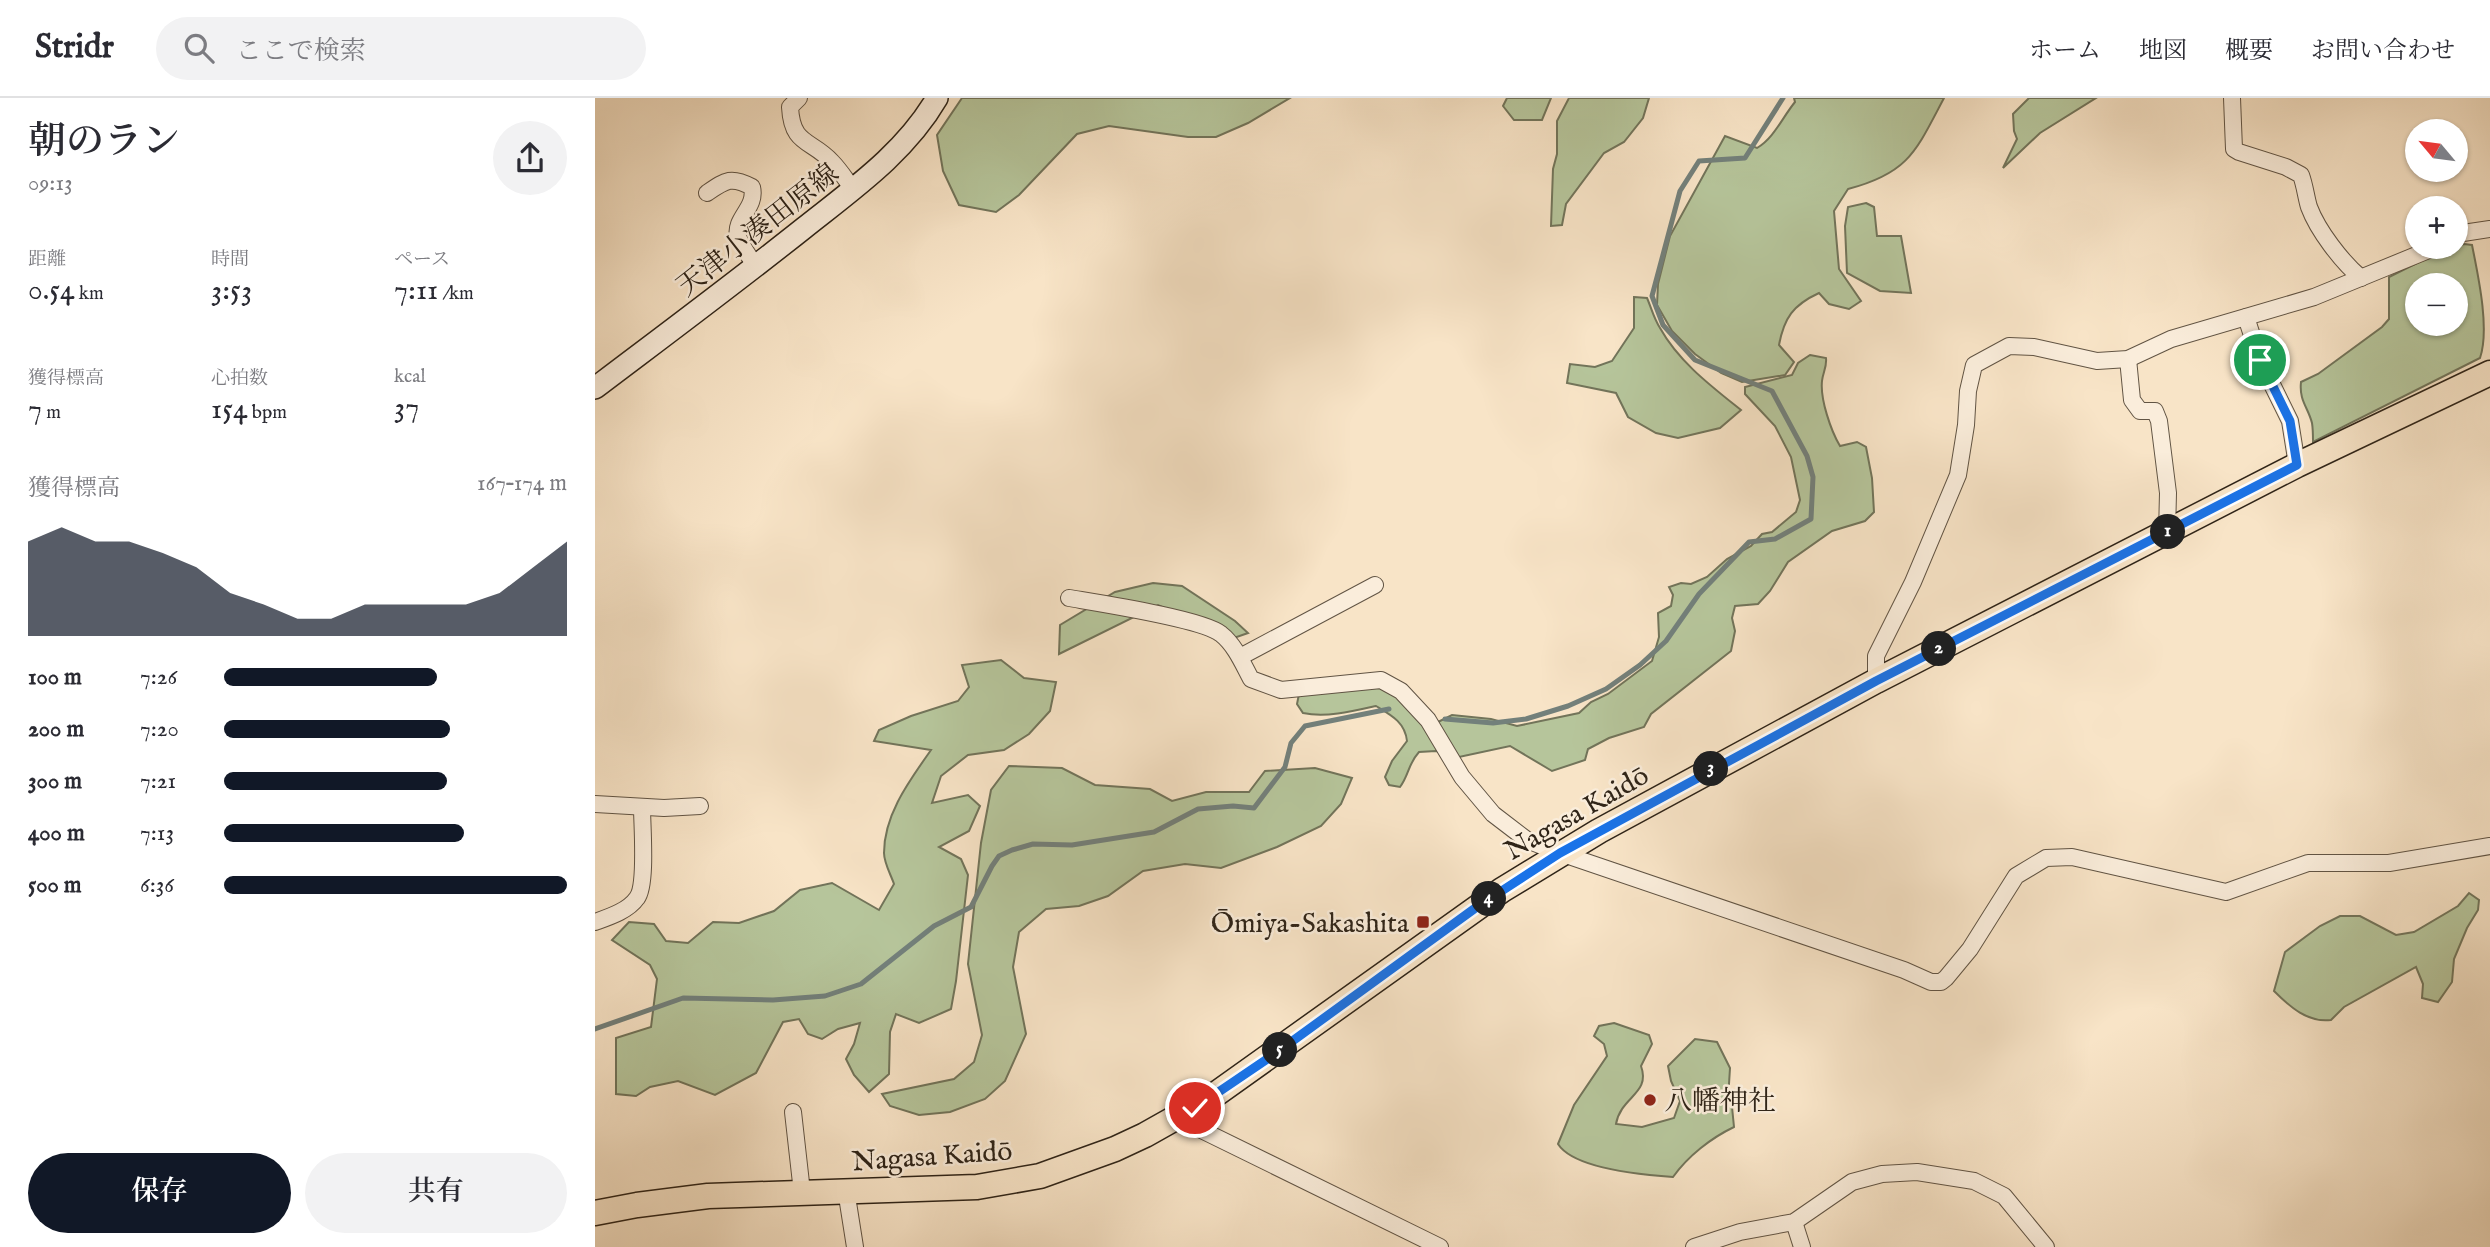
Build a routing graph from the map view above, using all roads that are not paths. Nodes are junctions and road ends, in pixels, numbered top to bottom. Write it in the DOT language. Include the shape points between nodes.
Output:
graph roads {
  1 [pos="799,98"];
  2 [pos="937,98"];
  3 [pos="2232,98"];
  4 [pos="853,190"];
  5 [pos="706,192"];
  6 [pos="2490,229"];
  7 [pos="2468,232"];
  8 [pos="2407,259"];
  9 [pos="756,267"];
  10 [pos="2361,278"];
  11 [pos="2246,317"];
  12 [pos="2128,359"];
  13 [pos="2490,373"];
  14 [pos="595,388"];
  15 [pos="2297,465"];
  16 [pos="2167,533"];
  17 [pos="1375,585"];
  18 [pos="1069,598"];
  19 [pos="1240,657"];
  20 [pos="1876,681"];
  21 [pos="595,804"];
  22 [pos="700,806"];
  23 [pos="642,807"];
  24 [pos="2490,846"];
  25 [pos="1560,853"];
  26 [pos="595,922"];
  27 [pos="793,1112"];
  28 [pos="1177,1118"];
  29 [pos="846,1191"];
  30 [pos="802,1192"];
  31 [pos="595,1201"];
  32 [pos="637,1205"];
  33 [pos="595,1213"];
  34 [pos="1794,1222"];
  35 [pos="855,1247"];
  36 [pos="1440,1247"];
  37 [pos="1694,1247"];
  38 [pos="1802,1247"];
  39 [pos="2046,1247"];
  1 -- 4 [label="street" via="790,107 791,126 831,160"];
  2 -- 4 [label="main road, 天津小湊田原線" via="911,137"];
  3 -- 10 [label="street" via="2234,149 2301,176 2316,220 2347,266"];
  4 -- 9 [label="main road, 天津小湊田原線"];
  5 -- 9 [label="street" via="723,181 737,179 752,187 754,195 738,234"];
  6 -- 7 [label="street"];
  8 -- 10 [label="street"];
  9 -- 14 [label="main road, 天津小湊田原線"];
  10 -- 11 [label="street"];
  11 -- 12 [label="street" via="2171,339"];
  11 -- 15 [label="street" via="2260,360 2290,421"];
  12 -- 16 [label="street" via="2132,400 2140,411 2155,411 2158,421 2168,493"];
  12 -- 20 [label="street" via="2097,361 2009,346 1975,365 1958,475 1876,656"];
  13 -- 15 [label="main road, Nagasa Kaidō"];
  15 -- 16 [label="main road, Nagasa Kaidō"];
  16 -- 20 [label="main road, Nagasa Kaidō"];
  17 -- 19 [label="street"];
  18 -- 19 [label="street" via="1220,633"];
  19 -- 25 [label="street" via="1251,679 1281,690 1381,680 1401,691 1428,720 1462,777 1493,814 1527,840"];
  20 -- 25 [label="main road, Nagasa Kaidō"];
  21 -- 23 [label="street"];
  22 -- 23 [label="street"];
  23 -- 26 [label="street" via="643,882 638,898"];
  24 -- 25 [label="street" via="2389,863 2308,863 2226,892 2072,857 2046,858 2016,876 1970,949 1941,982"];
  25 -- 28 [label="main road, Nagasa Kaidō"];
  27 -- 30 [label="street"];
  28 -- 29 [label="main road, Nagasa Kaidō" via="1115,1149 1040,1176 977,1187"];
  28 -- 36 [label="street"];
  29 -- 30 [label="main road, Nagasa Kaidō"];
  29 -- 35 [label="street"];
  30 -- 32 [label="main road, Nagasa Kaidō"];
  31 -- 32 [label="street"];
  32 -- 33 [label="main road, Nagasa Kaidō"];
  34 -- 37 [label="street"];
  34 -- 38 [label="street"];
  34 -- 39 [label="street" via="1852,1182 1917,1171 1974,1181 2004,1196"];
}
